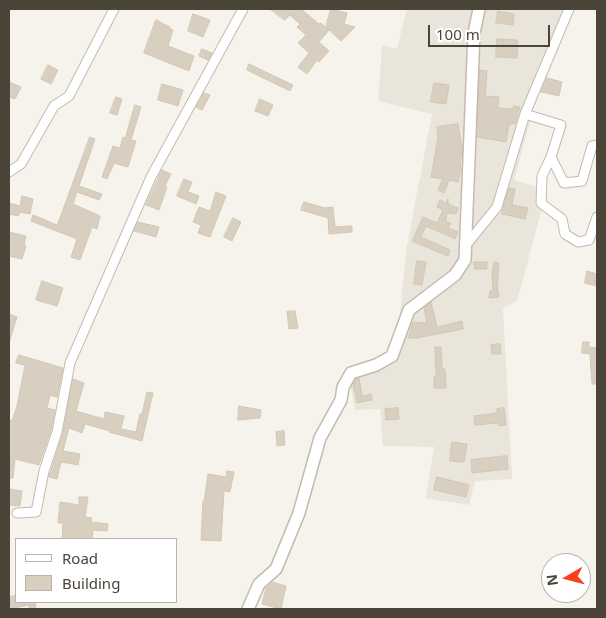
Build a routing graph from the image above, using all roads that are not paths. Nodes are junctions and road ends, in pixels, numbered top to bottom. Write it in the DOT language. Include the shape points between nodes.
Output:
graph roads {
  1 [pos="114,9"];
  2 [pos="243,9"];
  3 [pos="479,9"];
  4 [pos="570,9"];
  5 [pos="525,114"];
  6 [pos="597,145"];
  7 [pos="551,157"];
  8 [pos="9,172"];
  9 [pos="597,217"];
  10 [pos="466,245"];
  11 [pos="17,513"];
  12 [pos="248,609"];
  1 -- 8 [label="street" via="69,96 54,106 22,164"];
  2 -- 11 [label="street" via="151,177 70,363 57,432 44,471 36,512"];
  3 -- 10 [label="street" via="474,33"];
  4 -- 5 [label="street"];
  5 -- 7 [label="street" via="561,126"];
  5 -- 10 [label="street" via="497,207"];
  6 -- 7 [label="street" via="592,146 582,181 564,183"];
  7 -- 9 [label="street" via="542,176 541,203 562,219 565,234 578,242 590,240"];
  10 -- 12 [label="street" via="465,260 455,275 409,310 392,356 351,373 343,386 340,400 320,438 298,514 276,569 259,584"];
}
